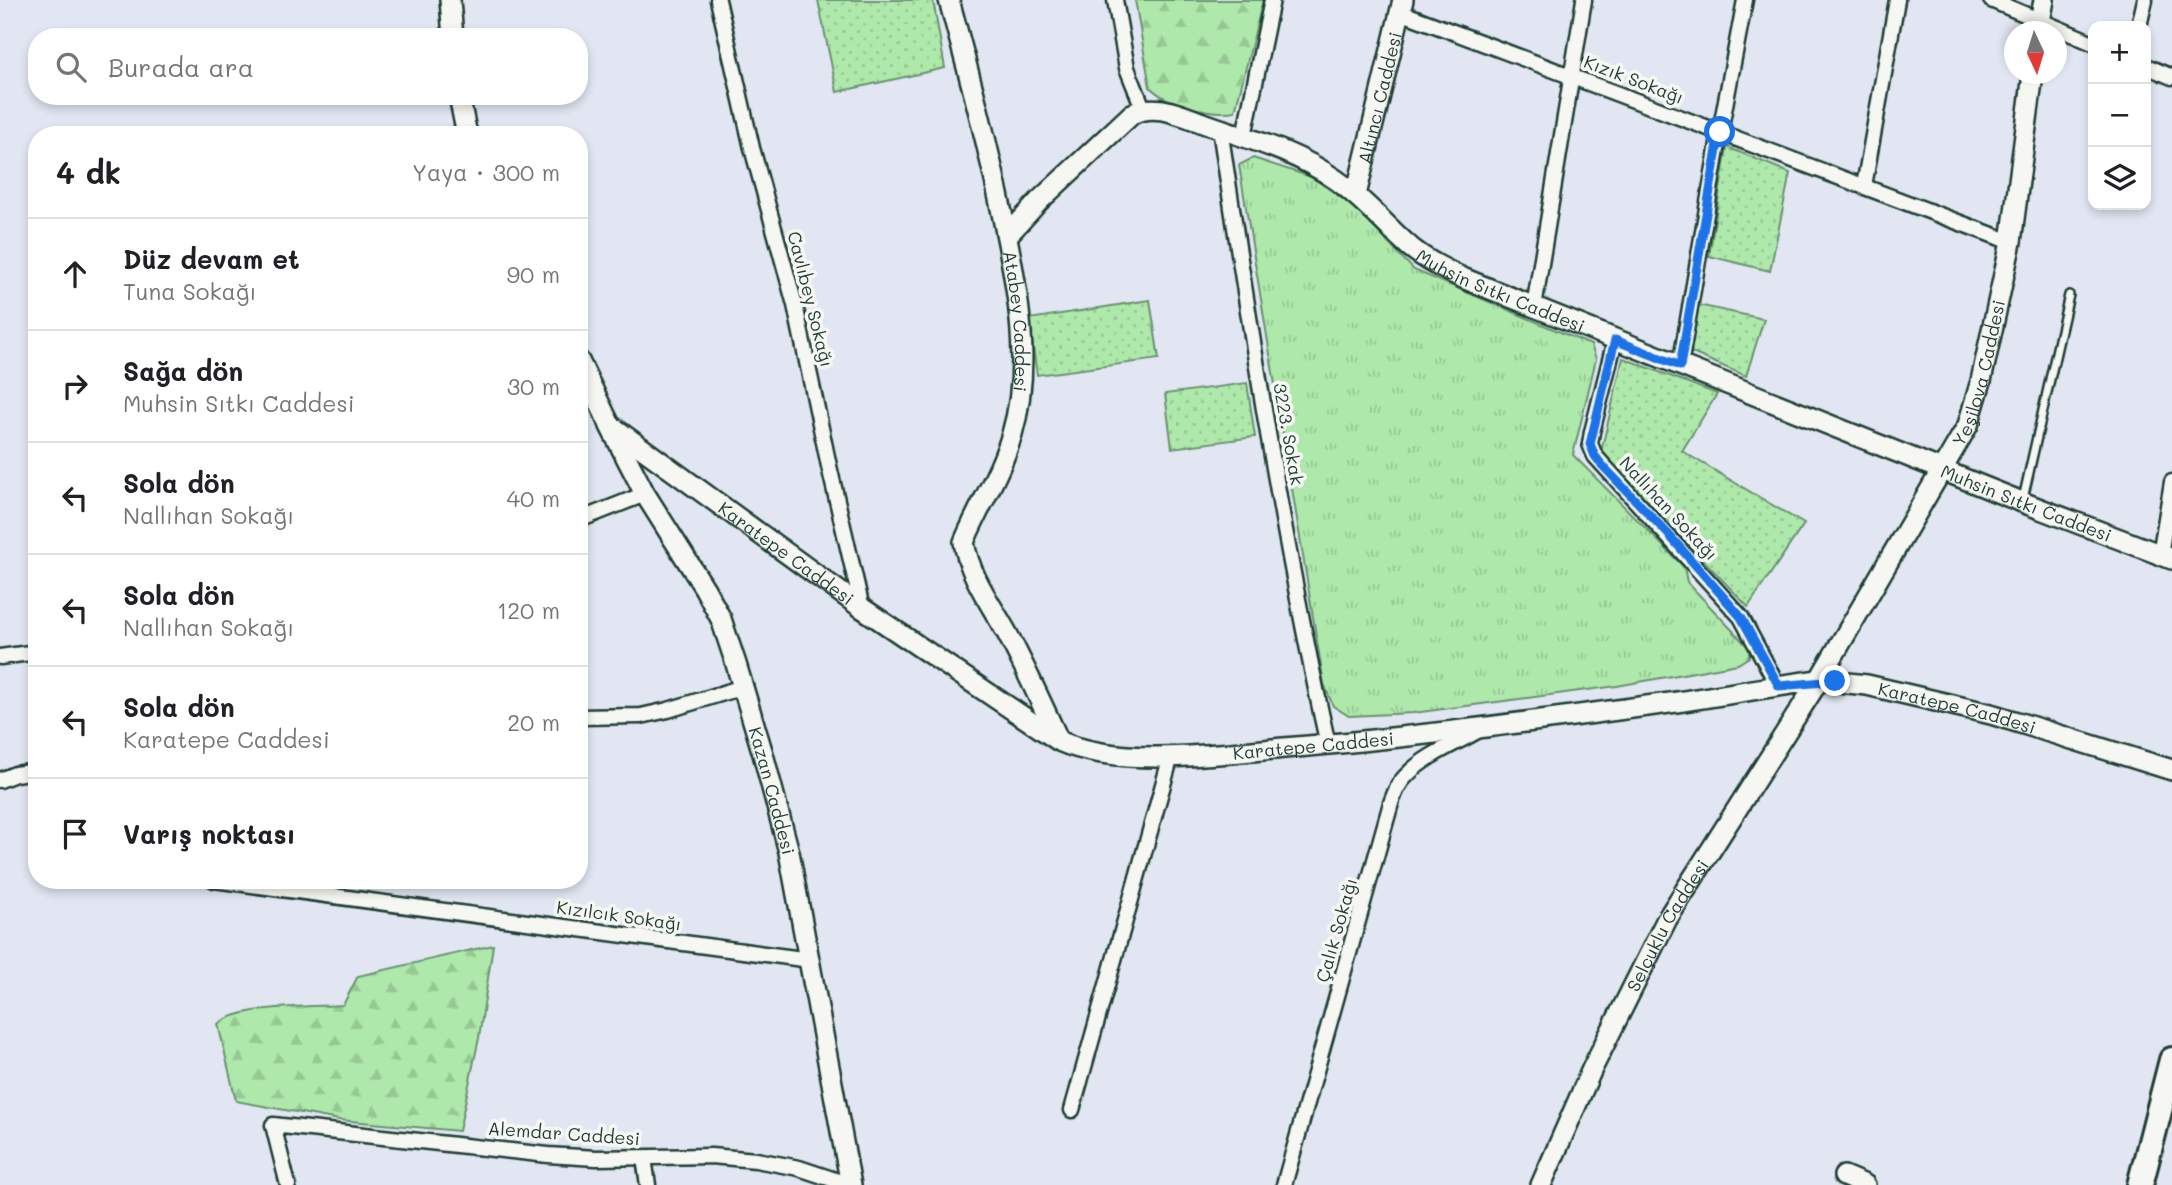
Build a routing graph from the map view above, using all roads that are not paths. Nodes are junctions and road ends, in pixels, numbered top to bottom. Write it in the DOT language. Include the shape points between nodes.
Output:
graph roads {
  1 [pos="450,0"];
  2 [pos="718,0"];
  3 [pos="949,0"];
  4 [pos="1115,0"];
  5 [pos="1272,0"];
  6 [pos="1584,0"];
  7 [pos="1745,0"];
  8 [pos="1897,0"];
  9 [pos="1991,0"];
  10 [pos="2044,0"];
  11 [pos="2145,0"];
  12 [pos="1401,6"];
  13 [pos="2030,21"];
  14 [pos="2040,21"];
  15 [pos="2141,21"];
  16 [pos="452,28"];
  17 [pos="2067,35"];
  18 [pos="2088,41"];
  19 [pos="2151,68"];
  20 [pos="1572,76"];
  21 [pos="2172,77"];
  22 [pos="2032,84"];
  23 [pos="461,105"];
  24 [pos="1143,108"];
  25 [pos="465,126"];
  26 [pos="1220,129"];
  27 [pos="1720,132"];
  28 [pos="1244,136"];
  29 [pos="1864,186"];
  30 [pos="1356,195"];
  31 [pos="1007,236"];
  32 [pos="2011,242"];
  33 [pos="2069,295"];
  34 [pos="1534,307"];
  35 [pos="1615,340"];
  36 [pos="1680,366"];
  37 [pos="588,380"];
  38 [pos="610,425"];
  39 [pos="1943,470"];
  40 [pos="2172,482"];
  41 [pos="645,494"];
  42 [pos="2022,502"];
  43 [pos="588,516"];
  44 [pos="2166,557"];
  45 [pos="862,608"];
  46 [pos="28,653"];
  47 [pos="0,657"];
  48 [pos="1819,680"];
  49 [pos="1779,686"];
  50 [pos="743,687"];
  51 [pos="588,717"];
  52 [pos="1483,727"];
  53 [pos="1059,741"];
  54 [pos="1328,745"];
  55 [pos="1171,756"];
  56 [pos="2172,770"];
  57 [pos="28,772"];
  58 [pos="0,780"];
  59 [pos="281,889"];
  60 [pos="810,960"];
  61 [pos="2172,1060"];
  62 [pos="1072,1110"];
  63 [pos="644,1158"];
  64 [pos="288,1185"];
  65 [pos="648,1185"];
  66 [pos="850,1185"];
  67 [pos="1284,1185"];
  68 [pos="1541,1185"];
  69 [pos="2140,1185"];
  1 -- 16 [label="street"];
  2 -- 45 [label="street, Cavlıbey Sokağı" via="795,304"];
  3 -- 31 [label="street, Atabey Caddesi"];
  4 -- 24 [label="street" via="1127,68"];
  5 -- 28 [label="street"];
  6 -- 20 [label="street"];
  7 -- 27 [label="street"];
  8 -- 29 [label="street"];
  9 -- 13 [label="street"];
  10 -- 14 [label="street"];
  11 -- 15 [label="street"];
  12 -- 20 [label="street, Kızık Sokağı"];
  12 -- 30 [label="street, Altıncı Caddesi"];
  17 -- 18 [label="street"];
  19 -- 21 [label="street"];
  20 -- 27 [label="street, Kızık Sokağı"];
  20 -- 34 [label="street"];
  22 -- 32 [label="street, Yeşilova Caddesi"];
  23 -- 25 [label="street"];
  24 -- 26 [label="street, Muhsin Sıtkı Caddesi"];
  24 -- 31 [label="street"];
  26 -- 28 [label="street, Muhsin Sıtkı Caddesi"];
  26 -- 54 [label="street, 3223. Sokak" via="1290,555"];
  27 -- 29 [label="street, Kızık Sokağı"];
  27 -- 36 [label="street"];
  28 -- 30 [label="street, Muhsin Sıtkı Caddesi" via="1307,161"];
  29 -- 32 [label="street, Kızık Sokağı"];
  30 -- 34 [label="street, Muhsin Sıtkı Caddesi" via="1438,267"];
  31 -- 53 [label="street, Atabey Caddesi" via="1021,331 1020,397 1002,460 964,542 966,555"];
  32 -- 39 [label="street, Yeşilova Caddesi" via="1975,407"];
  33 -- 42 [label="lane"];
  34 -- 35 [label="street, Muhsin Sıtkı Caddesi"];
  35 -- 36 [label="street, Muhsin Sıtkı Caddesi"];
  35 -- 49 [label="street, Nallıhan Sokağı" via="1592,432 1595,456 1741,617"];
  36 -- 39 [label="street, Muhsin Sıtkı Caddesi"];
  37 -- 38 [label="street, Karatepe Caddesi"];
  38 -- 41 [label="street, Kazan Caddesi"];
  38 -- 45 [label="street, Karatepe Caddesi"];
  39 -- 42 [label="street, Muhsin Sıtkı Caddesi"];
  39 -- 48 [label="street, Yeşilova Caddesi"];
  40 -- 44 [label="street"];
  41 -- 43 [label="street"];
  41 -- 50 [label="street, Kazan Caddesi" via="721,619"];
  42 -- 44 [label="street, Muhsin Sıtkı Caddesi"];
  45 -- 53 [label="street, Karatepe Caddesi"];
  46 -- 47 [label="street"];
  48 -- 49 [label="street, Karatepe Caddesi"];
  48 -- 56 [label="street, Karatepe Caddesi" via="1867,685 1966,708"];
  48 -- 68 [label="street, Selçuklu Caddesi" via="1667,919 1592,1069"];
  49 -- 52 [label="street, Karatepe Caddesi"];
  50 -- 51 [label="street" via="641,716"];
  50 -- 60 [label="street, Kazan Caddesi" via="789,852"];
  52 -- 54 [label="street, Karatepe Caddesi"];
  52 -- 67 [label="street, Çalık Sokağı" via="1417,766 1397,788"];
  53 -- 55 [label="street, Karatepe Caddesi" via="1097,752"];
  54 -- 55 [label="street, Karatepe Caddesi"];
  55 -- 62 [label="street"];
  57 -- 58 [label="street"];
  59 -- 60 [label="street, Kızılcık Sokağı"];
  60 -- 66 [label="street, Kazan Caddesi"];
  61 -- 69 [label="highway"];
  63 -- 64 [label="street, Alemdar Caddesi" via="548,1156 273,1125"];
  63 -- 65 [label="street"];
  63 -- 66 [label="street, Alemdar Caddesi" via="756,1160"];
}
